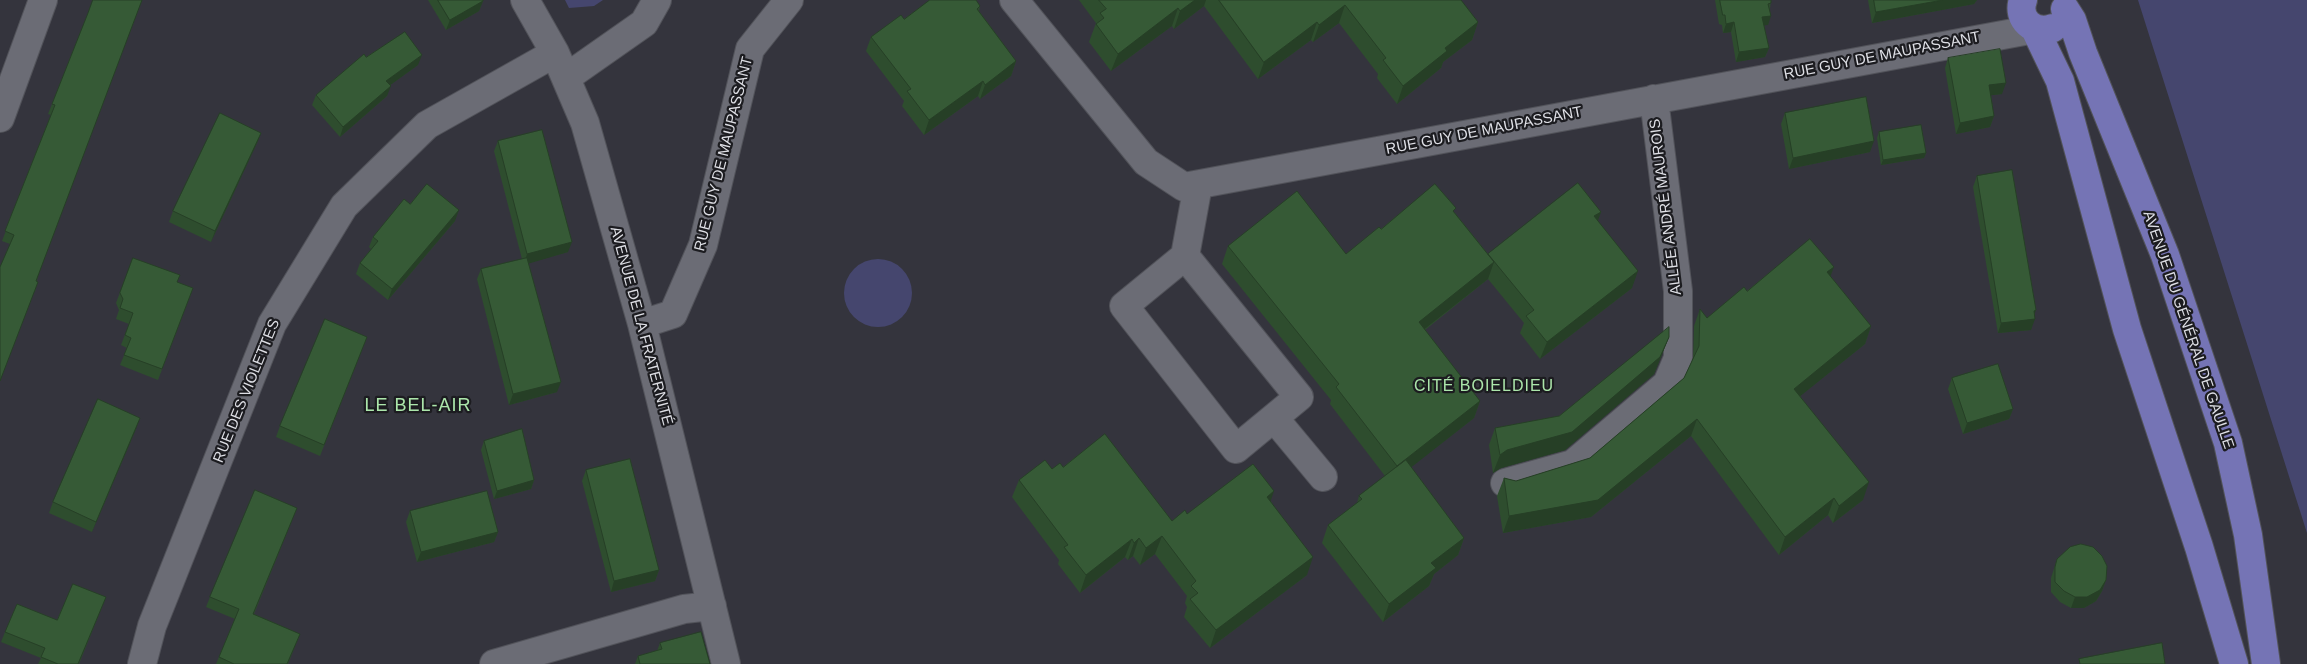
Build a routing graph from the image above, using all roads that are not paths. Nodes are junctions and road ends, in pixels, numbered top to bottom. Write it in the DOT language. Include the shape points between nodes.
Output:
graph roads {
  1 [pos="44,0"];
  2 [pos="525,0"];
  3 [pos="657,0"];
  4 [pos="789,0"];
  5 [pos="1014,0"];
  6 [pos="2022,1"];
  7 [pos="2064,4"];
  8 [pos="2035,29"];
  9 [pos="555,53"];
  10 [pos="567,77"];
  11 [pos="1654,99"];
  12 [pos="0,118"];
  13 [pos="1198,185"];
  14 [pos="1185,256"];
  15 [pos="642,324"];
  16 [pos="1274,418"];
  17 [pos="1323,477"];
  18 [pos="1504,483"];
  19 [pos="712,606"];
  20 [pos="532,659"];
  21 [pos="142,664"];
  22 [pos="494,664"];
  23 [pos="726,664"];
  24 [pos="2234,664"];
  25 [pos="2266,664"];
  1 -- 12 [label="street"];
  2 -- 9 [label="street, AVENUE DE LA FRATERNITÉ"];
  3 -- 10 [label="street" via="644,23"];
  4 -- 15 [label="street, RUE GUY DE MAUPASSANT" via="750,49 703,245 673,314"];
  5 -- 13 [label="street, RUE GUY DE MAUPASSANT" via="1146,162 1184,187"];
  6 -- 8 [label="main road" via="2025,22"];
  7 -- 8 [label="main road, AVENUE DU GÉNÉRAL DE GAULLE" via="2061,22 2049,29"];
  7 -- 25 [label="main road, AVENUE DU GÉNÉRAL DE GAULLE" via="2165,255 2228,443 2248,535"];
  8 -- 11 [label="street, RUE GUY DE MAUPASSANT"];
  8 -- 24 [label="main road" via="2060,81 2127,329"];
  9 -- 10 [label="street, AVENUE DE LA FRATERNITÉ"];
  9 -- 21 [label="street, RUE DES VIOLETTES" via="427,125 344,206 272,324 152,626"];
  10 -- 15 [label="street, AVENUE DE LA FRATERNITÉ" via="585,124"];
  11 -- 13 [label="street, RUE GUY DE MAUPASSANT"];
  11 -- 18 [label="street, ALLÉE ANDRÉ MAUROIS" via="1678,292 1678,358 1667,384 1573,464"];
  13 -- 14 [label="street"];
  14 -- 16 [label="street" via="1300,397"];
  14 -- 16 [label="street" via="1124,306 1236,450"];
  15 -- 19 [label="street, AVENUE DE LA FRATERNITÉ"];
  16 -- 17 [label="street"];
  19 -- 20 [label="street" via="684,609"];
  19 -- 23 [label="street, AVENUE DE LA FRATERNITÉ"];
  20 -- 22 [label="street"];
}
